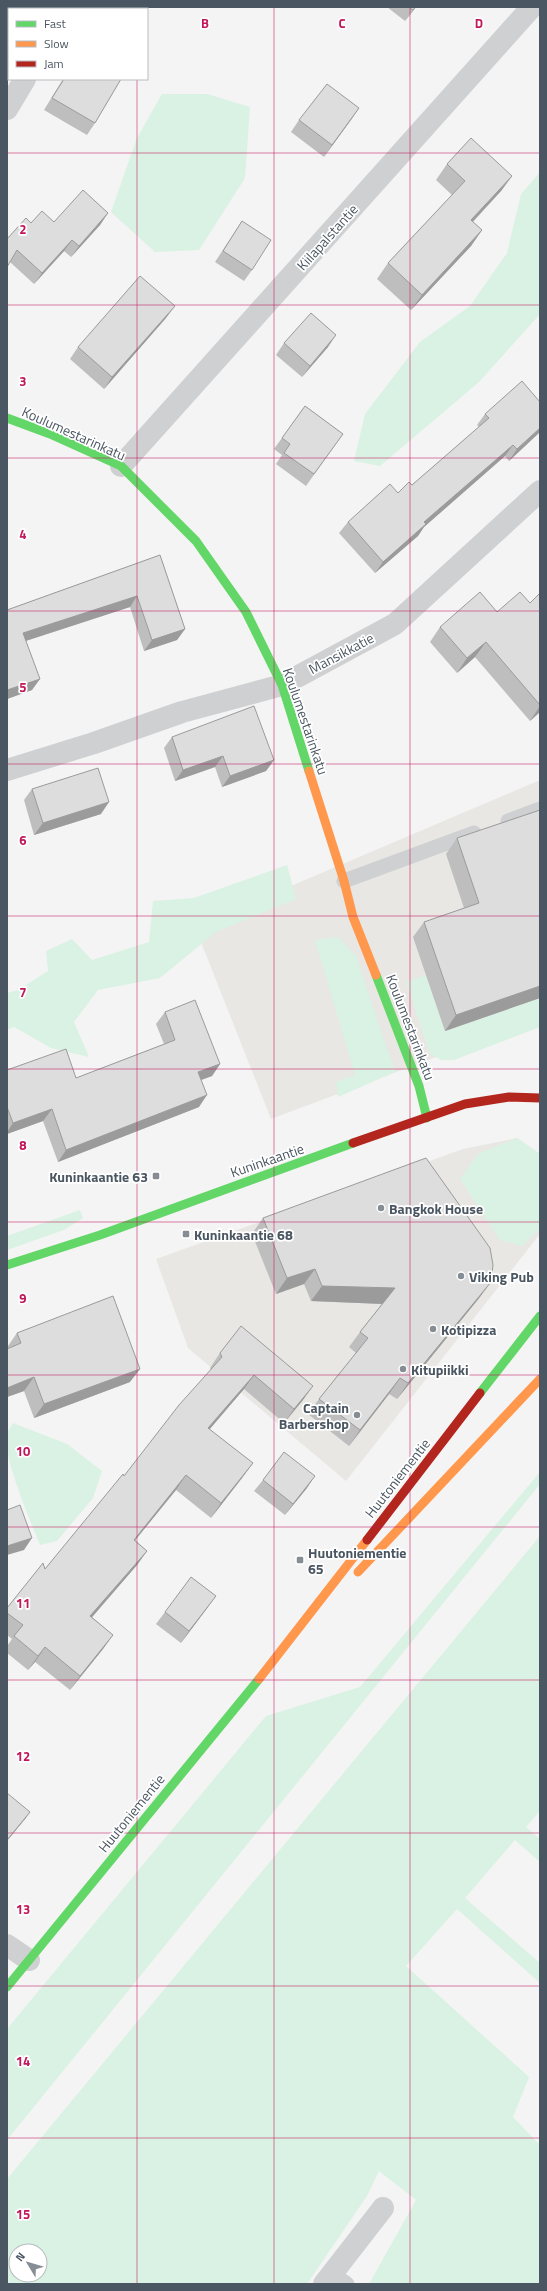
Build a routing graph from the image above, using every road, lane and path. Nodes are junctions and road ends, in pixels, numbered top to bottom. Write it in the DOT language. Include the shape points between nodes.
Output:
graph roads {
  1 [pos="532,7"];
  2 [pos="24,80"];
  3 [pos="7,109"];
  4 [pos="7,418"];
  5 [pos="121,466"];
  6 [pos="540,490"];
  7 [pos="282,685"];
  8 [pos="7,770"];
  9 [pos="540,809"];
  10 [pos="344,881"];
  11 [pos="540,1098"];
  12 [pos="427,1118"];
  13 [pos="7,1265"];
  14 [pos="540,1316"];
  15 [pos="540,1379"];
  16 [pos="351,1579"];
  17 [pos="341,1590"];
  18 [pos="277,1657"];
  19 [pos="7,1945"];
  20 [pos="29,1960"];
  21 [pos="7,1987"];
  22 [pos="383,2208"];
  23 [pos="334,2280"];
  1 -- 5 [label="street, Kiilapalstantie"];
  2 -- 3 [label="street"];
  4 -- 5 [label="street, Koulumestarinkatu"];
  5 -- 7 [label="street, Koulumestarinkatu" via="196,542 246,612"];
  6 -- 7 [label="street, Mansikkatie" via="395,624"];
  7 -- 8 [label="street, Mansikkatie" via="182,712"];
  7 -- 10 [label="street, Koulumestarinkatu"];
  9 -- 10 [label="lane"];
  10 -- 12 [label="street, Koulumestarinkatu" via="353,917 419,1086"];
  11 -- 12 [label="street, Kuninkaantie" via="509,1097 465,1104"];
  12 -- 13 [label="street, Kuninkaantie" via="373,1135 100,1235"];
  14 -- 18 [label="street, Huutoniementie"];
  15 -- 16 [label="street"];
  17 -- 18 [label="street, Huutoniementie"];
  18 -- 20 [label="street, Huutoniementie"];
  19 -- 20 [label="street"];
  20 -- 21 [label="street, Huutoniementie"];
  22 -- 23 [label="street"];
}
